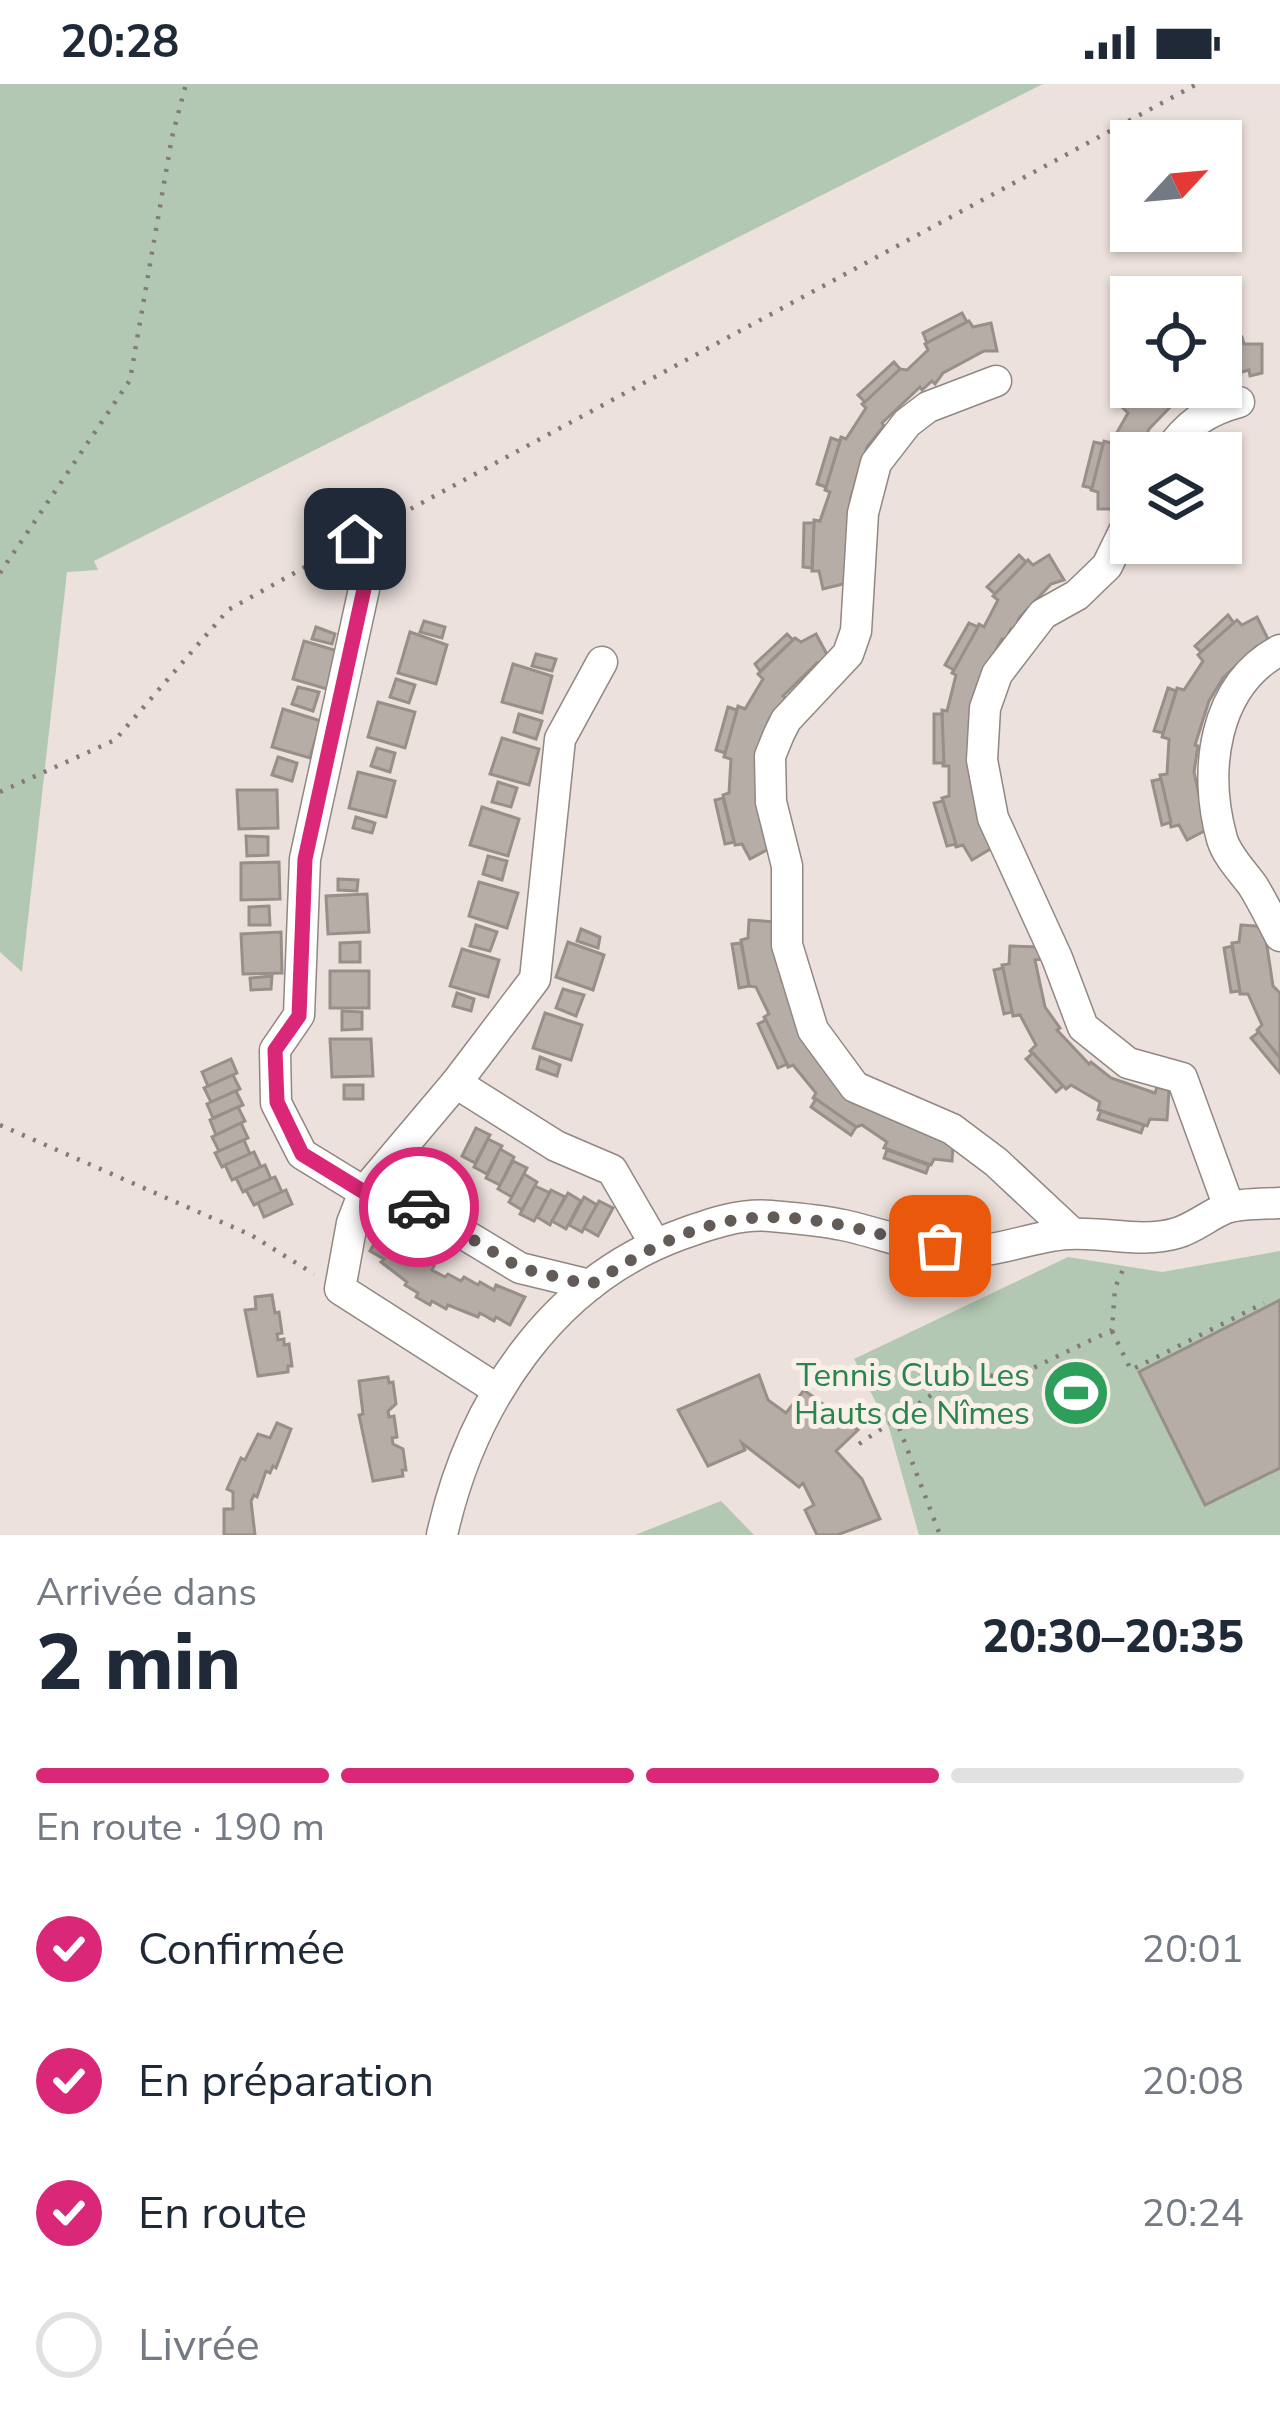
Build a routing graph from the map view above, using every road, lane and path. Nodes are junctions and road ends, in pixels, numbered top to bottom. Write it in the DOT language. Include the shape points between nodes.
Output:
graph roads {
  1 [pos="186,84"];
  2 [pos="1197,84"];
  3 [pos="996,381"];
  4 [pos="1215,408"];
  5 [pos="1183,432"];
  6 [pos="355,539"];
  7 [pos="1110,560"];
  8 [pos="0,573"];
  9 [pos="1280,650"];
  10 [pos="602,662"];
  11 [pos="0,792"];
  12 [pos="1280,936"];
  13 [pos="456,1082"];
  14 [pos="0,1125"];
  15 [pos="364,1192"];
  16 [pos="1280,1203"];
  17 [pos="1229,1207"];
  18 [pos="1072,1233"];
  19 [pos="1137,1238"];
  20 [pos="655,1244"];
  21 [pos="590,1285"];
  22 [pos="340,1289"];
  23 [pos="1264,1303"];
  24 [pos="1112,1330"];
  25 [pos="498,1390"];
  26 [pos="895,1417"];
  27 [pos="860,1444"];
  28 [pos="442,1535"];
  29 [pos="940,1535"];
  1 -- 8 [label="path" via="130,380"];
  2 -- 6 [label="path"];
  3 -- 18 [label="street" via="928,406 876,464 863,512 856,631 848,654 779,734 770,756 771,802 787,866 788,945 813,1030 856,1087 952,1129"];
  4 -- 5 [label="street"];
  6 -- 11 [label="path" via="228,610 115,740"];
  6 -- 15 [label="street" via="364,589 305,859 299,1016 275,1050 277,1102 302,1154"];
  7 -- 17 [label="street" via="1077,596 1043,614 997,674 982,760 993,818 1083,1027 1128,1063 1182,1078"];
  9 -- 12 [label="street" via="1256,663 1220,715 1213,782 1223,844"];
  10 -- 13 [label="street" via="560,739 535,979"];
  13 -- 15 [label="street"];
  13 -- 20 [label="street" via="556,1147 612,1171"];
  14 -- 22 [label="path" via="251,1235"];
  15 -- 21 [label="street" via="419,1207 520,1268"];
  15 -- 22 [label="street"];
  16 -- 17 [label="street"];
  17 -- 19 [label="street" via="1176,1233"];
  18 -- 19 [label="street"];
  18 -- 20 [label="street" via="976,1251 764,1215"];
  19 -- 24 [label="path" via="1115,1288"];
  20 -- 21 [label="street"];
  21 -- 25 [label="street" via="523,1349"];
  22 -- 25 [label="street"];
  23 -- 24 [label="path" via="1131,1370"];
  24 -- 26 [label="path" via="1006,1381 971,1368"];
  25 -- 28 [label="street"];
  26 -- 27 [label="path"];
  26 -- 29 [label="path"];
}
